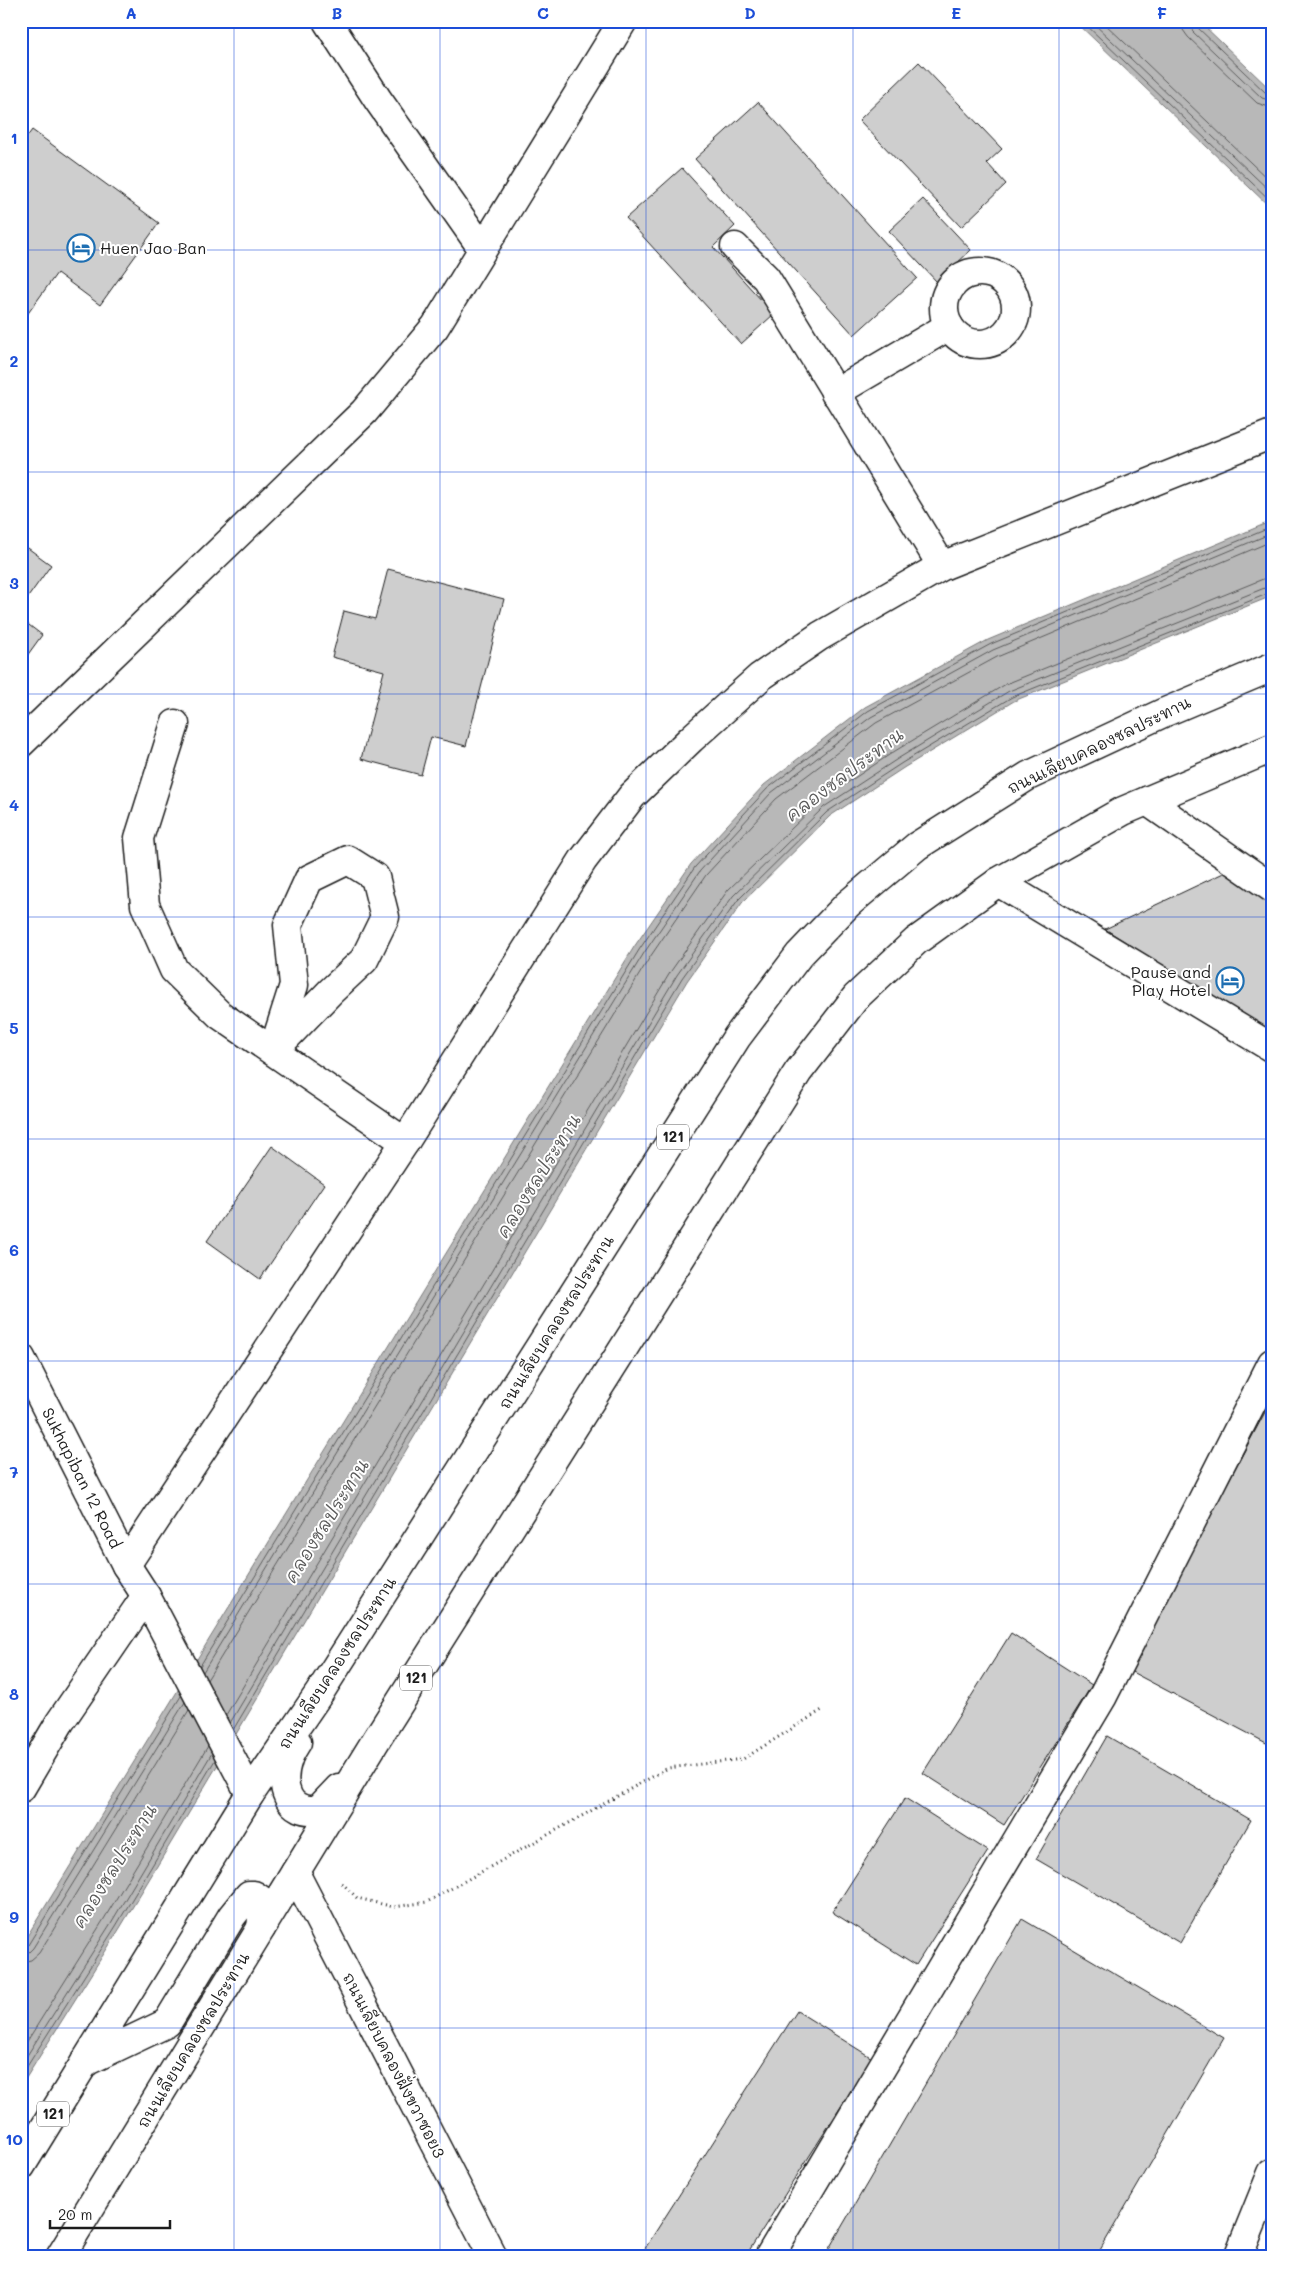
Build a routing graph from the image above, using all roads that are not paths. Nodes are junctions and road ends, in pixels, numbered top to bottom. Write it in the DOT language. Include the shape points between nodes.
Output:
graph roads {
  1 [pos="327,21"];
  2 [pos="624,21"];
  3 [pos="735,247"];
  4 [pos="482,248"];
  5 [pos="949,326"];
  6 [pos="835,393"];
  7 [pos="1272,434"];
  8 [pos="942,566"];
  9 [pos="1272,667"];
  10 [pos="175,724"];
  11 [pos="21,743"];
  12 [pos="1272,748"];
  13 [pos="1147,801"];
  14 [pos="998,882"];
  15 [pos="1272,888"];
  16 [pos="1272,1048"];
  17 [pos="274,1051"];
  18 [pos="404,1142"];
  19 [pos="21,1358"];
  20 [pos="1272,1363"];
  21 [pos="126,1565"];
  22 [pos="146,1596"];
  23 [pos="320,1692"];
  24 [pos="378,1737"];
  25 [pos="21,1788"];
  26 [pos="250,1794"];
  27 [pos="302,1862"];
  28 [pos="261,1928"];
  29 [pos="86,2062"];
  30 [pos="21,2166"];
  31 [pos="1272,2173"];
  32 [pos="60,2257"];
  33 [pos="493,2257"];
  34 [pos="769,2257"];
  35 [pos="1238,2257"];
  1 -- 4 [label="main road"];
  2 -- 4 [label="main road"];
  3 -- 6 [label="main road" via="766,278"];
  4 -- 11 [label="main road" via="435,326 364,412"];
  5 -- 6 [label="main road"];
  6 -- 8 [label="main road"];
  7 -- 8 [label="main road"];
  8 -- 18 [label="main road" via="820,636 760,677 632,796 583,860"];
  9 -- 23 [label="main road, ถนนเลียบคลองชลประทาน / 121" via="1028,776 916,846 848,904 799,955 737,1037"];
  10 -- 17 [label="main road" via="139,838 145,905 174,970 220,1015"];
  12 -- 13 [label="main road, ถนนเลียบคลองชลประทาน / 121"];
  13 -- 14 [label="main road, ถนนเลียบคลองชลประทาน / 121" via="1123,811"];
  13 -- 15 [label="main road"];
  14 -- 16 [label="main road"];
  14 -- 24 [label="main road, ถนนเลียบคลองชลประทาน / 121" via="916,941 856,997 798,1072"];
  17 -- 17 [label="main road" via="294,985 288,925 309,879 348,860 375,878 385,917 364,960"];
  17 -- 18 [label="main road"];
  18 -- 21 [label="main road"];
  19 -- 21 [label="main road, Sukhapiban 12 Road"];
  20 -- 34 [label="main road" via="1103,1696"];
  21 -- 22 [label="main road, Sukhapiban 12 Road"];
  22 -- 25 [label="main road" via="60,1722"];
  22 -- 26 [label="main road, Sukhapiban 12 Road"];
  23 -- 24 [label="main road" via="288,1759 287,1794 295,1807 319,1809 336,1793"];
  23 -- 26 [label="main road, ถนนเลียบคลองชลประทาน / 121"];
  24 -- 27 [label="main road, ถนนเลียบคลองชลประทาน / 121"];
  26 -- 29 [label="main road, ถนนเลียบคลองชลประทาน / 121"];
  27 -- 28 [label="main road, ถนนเลียบคลองชลประทาน / 121"];
  27 -- 33 [label="main road, ถนนเลียบคลองฝั่งขวาซอย3"];
  28 -- 29 [label="main road" via="264,1902 254,1895 249,1896 232,1916 167,2023"];
  28 -- 32 [label="main road, ถนนเลียบคลองชลประทาน / 121"];
  29 -- 30 [label="main road, ถนนเลียบคลองชลประทาน / 121"];
  31 -- 35 [label="main road"];
}
